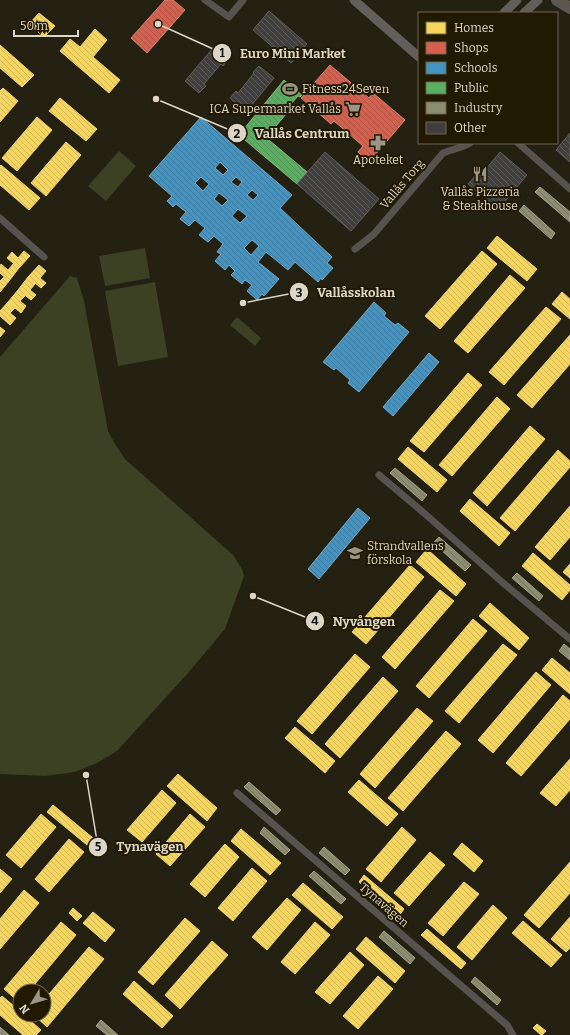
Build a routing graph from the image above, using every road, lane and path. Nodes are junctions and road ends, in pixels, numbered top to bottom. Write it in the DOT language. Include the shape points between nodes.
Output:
graph roads {
  1 [pos="205,0"];
  2 [pos="243,0"];
  3 [pos="354,0"];
  4 [pos="517,0"];
  5 [pos="538,0"];
  6 [pos="557,0"];
  7 [pos="570,8"];
  8 [pos="505,12"];
  9 [pos="525,12"];
  10 [pos="418,56"];
  11 [pos="468,144"];
  12 [pos="519,144"];
  13 [pos="570,189"];
  14 [pos="0,218"];
  15 [pos="355,249"];
  16 [pos="44,257"];
  17 [pos="379,475"];
  18 [pos="570,639"];
  19 [pos="237,793"];
  20 [pos="513,1035"];
  1 -- 2 [label="street" via="228,17"];
  3 -- 10 [label="street"];
  4 -- 8 [label="street"];
  5 -- 9 [label="street"];
  6 -- 7 [label="highway"];
  11 -- 15 [label="street, Vallås Torg" via="443,153 374,234"];
  12 -- 13 [label="street"];
  14 -- 16 [label="street"];
  17 -- 18 [label="street"];
  19 -- 20 [label="street, Tynavägen" via="508,1025"];
}
